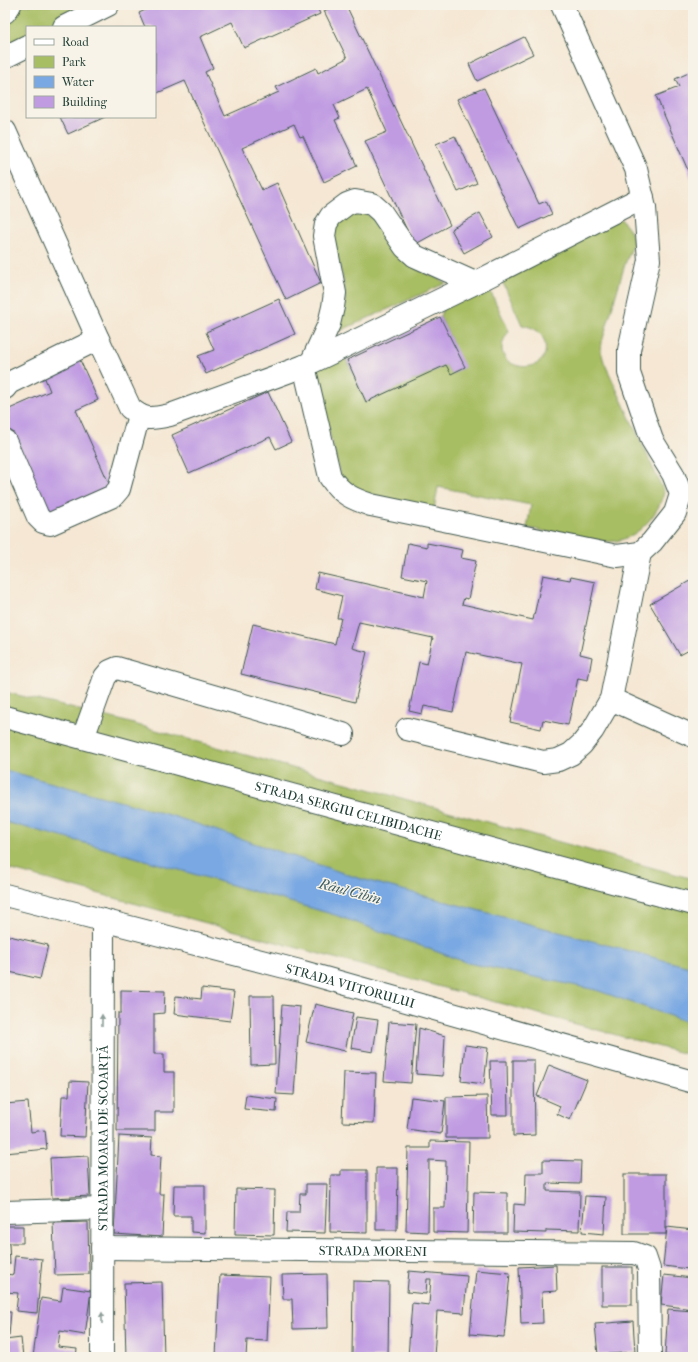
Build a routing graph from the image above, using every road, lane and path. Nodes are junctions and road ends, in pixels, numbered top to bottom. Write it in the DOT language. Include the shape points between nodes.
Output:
graph roads {
  1 [pos="10,5"];
  2 [pos="108,5"];
  3 [pos="562,5"];
  4 [pos="5,12"];
  5 [pos="66,26"];
  6 [pos="26,46"];
  7 [pos="5,57"];
  8 [pos="5,131"];
  9 [pos="643,197"];
  10 [pos="475,283"];
  11 [pos="98,340"];
  12 [pos="308,364"];
  13 [pos="5,388"];
  14 [pos="139,415"];
  15 [pos="5,441"];
  16 [pos="640,553"];
  17 [pos="611,699"];
  18 [pos="5,717"];
  19 [pos="407,729"];
  20 [pos="343,734"];
  21 [pos="693,736"];
  22 [pos="84,738"];
  23 [pos="5,895"];
  24 [pos="693,904"];
  25 [pos="103,920"];
  26 [pos="693,1082"];
  27 [pos="101,1209"];
  28 [pos="5,1212"];
  29 [pos="102,1248"];
  30 [pos="102,1357"];
  31 [pos="650,1357"];
  1 -- 4 [label="street"];
  2 -- 5 [label="street"];
  3 -- 9 [label="street" via="636,169"];
  6 -- 7 [label="street"];
  8 -- 11 [label="street"];
  9 -- 10 [label="street"];
  9 -- 16 [label="street" via="648,227 649,260 629,350 629,373 652,440 673,474 681,494 675,513"];
  10 -- 12 [label="street"];
  10 -- 12 [label="street" via="415,256 372,204 355,201 347,204 331,216 326,224 324,236 335,293 334,308 329,324"];
  11 -- 13 [label="street" via="9,383"];
  11 -- 14 [label="street" via="130,408"];
  12 -- 14 [label="street" via="170,415 149,419"];
  12 -- 16 [label="street" via="330,477 337,488 353,499 371,505 617,556"];
  14 -- 15 [label="street" via="119,489 114,496 50,524 38,517"];
  16 -- 17 [label="street"];
  17 -- 19 [label="street" via="582,744 571,754 558,760 543,762"];
  17 -- 21 [label="street"];
  18 -- 22 [label="street, STRADA SERGIU CELIBIDACHE"];
  20 -- 22 [label="street" via="117,668 104,677"];
  22 -- 24 [label="street, STRADA SERGIU CELIBIDACHE"];
  23 -- 25 [label="street, STRADA VIITORULUI"];
  25 -- 26 [label="street, STRADA VIITORULUI" via="300,971"];
  27 -- 25 [label="street, STRADA MOARA DE SCOARȚĂ, one-way"];
  27 -- 28 [label="street"];
  27 -- 29 [label="street, STRADA MOARA DE SCOARȚĂ"];
  30 -- 29 [label="street, STRADA MOARA DE SCOARȚĂ, one-way"];
  29 -- 31 [label="street, STRADA MORENI" via="634,1253 645,1257 649,1269"];
}
